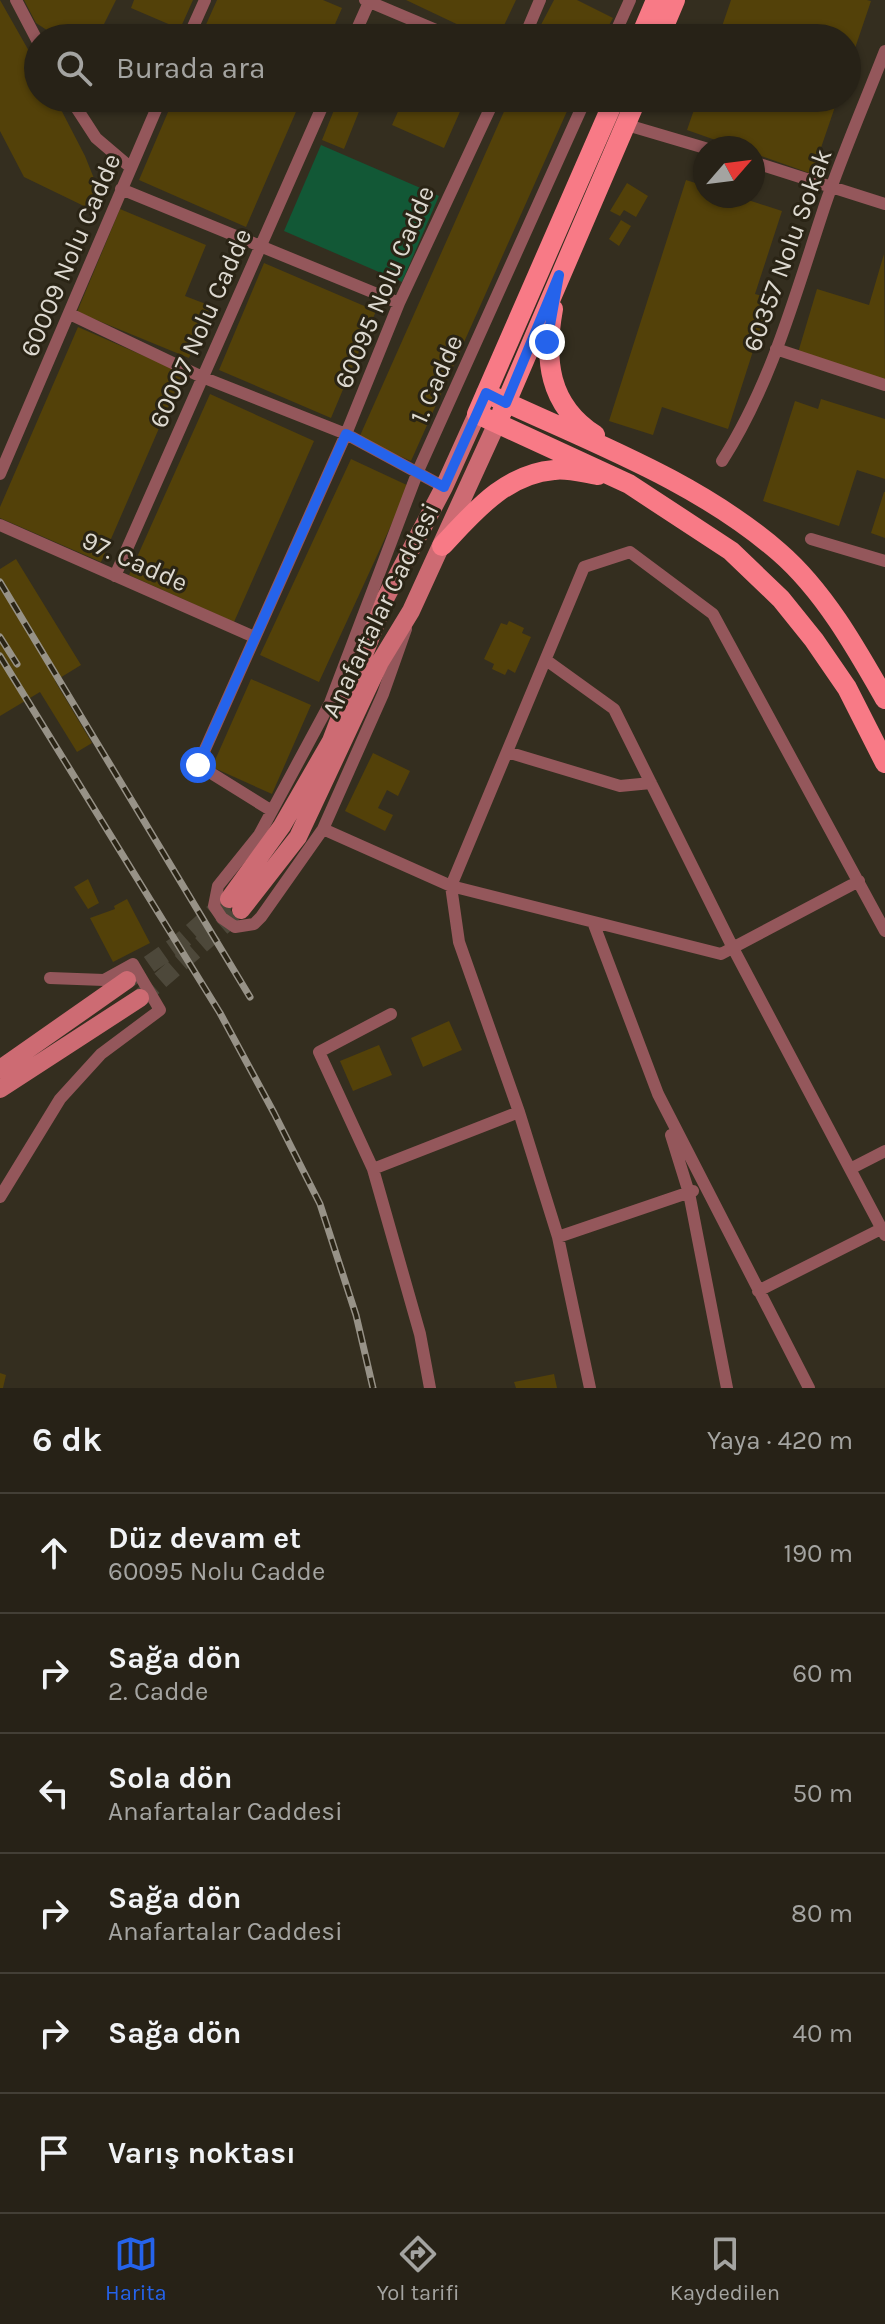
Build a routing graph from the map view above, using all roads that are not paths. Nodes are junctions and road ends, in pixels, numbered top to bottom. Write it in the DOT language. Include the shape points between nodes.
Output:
graph roads {
  1 [pos="16,0"];
  2 [pos="205,0"];
  3 [pos="540,0"];
  4 [pos="630,0"];
  5 [pos="656,0"];
  6 [pos="675,0"];
  7 [pos="368,1"];
  8 [pos="29,24"];
  9 [pos="194,24"];
  10 [pos="359,24"];
  11 [pos="422,24"];
  12 [pos="530,24"];
  13 [pos="619,24"];
  14 [pos="646,24"];
  15 [pos="665,24"];
  16 [pos="885,51"];
  17 [pos="79,112"];
  18 [pos="155,112"];
  19 [pos="320,112"];
  20 [pos="488,112"];
  21 [pos="580,112"];
  22 [pos="603,112"];
  23 [pos="632,112"];
  24 [pos="861,112"];
  25 [pos="861,112"];
  26 [pos="627,125"];
  27 [pos="693,144"];
  28 [pos="765,165"];
  29 [pos="130,167"];
  30 [pos="832,185"];
  31 [pos="121,189"];
  32 [pos="885,204"];
  33 [pos="259,248"];
  34 [pos="559,275"];
  35 [pos="399,303"];
  36 [pos="70,314"];
  37 [pos="776,349"];
  38 [pos="202,377"];
  39 [pos="885,385"];
  40 [pos="486,393"];
  41 [pos="506,403"];
  42 [pos="477,414"];
  43 [pos="497,423"];
  44 [pos="346,434"];
  45 [pos="627,458"];
  46 [pos="722,461"];
  47 [pos="418,471"];
  48 [pos="0,474"];
  49 [pos="615,477"];
  50 [pos="444,487"];
  51 [pos="0,525"];
  52 [pos="811,539"];
  53 [pos="442,546"];
  54 [pos="885,561"];
  55 [pos="115,576"];
  56 [pos="411,611"];
  57 [pos="252,636"];
  58 [pos="546,660"];
  59 [pos="885,699"];
  60 [pos="507,752"];
  61 [pos="885,763"];
  62 [pos="651,783"];
  63 [pos="272,811"];
  64 [pos="323,829"];
  65 [pos="859,881"];
  66 [pos="451,886"];
  67 [pos="593,922"];
  68 [pos="885,931"];
  69 [pos="733,948"];
  70 [pos="50,978"];
  71 [pos="127,980"];
  72 [pos="140,998"];
  73 [pos="391,1014"];
  74 [pos="0,1069"];
  75 [pos="0,1089"];
  76 [pos="658,1094"];
  77 [pos="519,1112"];
  78 [pos="885,1151"];
  79 [pos="373,1169"];
  80 [pos="850,1169"];
  81 [pos="704,1188"];
  82 [pos="689,1193"];
  83 [pos="0,1197"];
  84 [pos="883,1232"];
  85 [pos="558,1237"];
  86 [pos="758,1291"];
  87 [pos="430,1388"];
  88 [pos="590,1388"];
  89 [pos="727,1388"];
  90 [pos="809,1388"];
  1 -- 8 [label="street"];
  2 -- 9 [label="street"];
  3 -- 12 [label="street"];
  4 -- 13 [label="street"];
  5 -- 14 [label="main road"];
  6 -- 15 [label="main road"];
  7 -- 10 [label="street"];
  7 -- 11 [label="street"];
  16 -- 25 [label="street, 60357 Nolu Sokak"];
  17 -- 29 [label="street" via="96,138"];
  18 -- 29 [label="street, 60009 Nolu Cadde"];
  19 -- 33 [label="street, 60007 Nolu Cadde"];
  20 -- 35 [label="street, 60095 Nolu Cadde"];
  21 -- 47 [label="street, 1. Cadde"];
  22 -- 40 [label="main road, Anafartalar Caddesi"];
  23 -- 26 [label="main road, Anafartalar Caddesi"];
  24 -- 30 [label="street, 60357 Nolu Sokak"];
  26 -- 27 [label="street"];
  26 -- 34 [label="main road, Anafartalar Caddesi"];
  28 -- 30 [label="street"];
  29 -- 31 [label="street, 60009 Nolu Cadde"];
  30 -- 32 [label="street"];
  30 -- 37 [label="street, 60357 Nolu Sokak"];
  31 -- 33 [label="street"];
  31 -- 36 [label="street, 60009 Nolu Cadde"];
  33 -- 35 [label="street"];
  33 -- 38 [label="street, 60007 Nolu Cadde"];
  34 -- 41 [label="main road, Anafartalar Caddesi"];
  34 -- 45 [label="main road" via="547,342 554,391 579,424"];
  35 -- 44 [label="street, 60095 Nolu Cadde"];
  36 -- 38 [label="street"];
  36 -- 48 [label="street, 60009 Nolu Cadde"];
  37 -- 39 [label="street"];
  37 -- 46 [label="street, 60357 Nolu Sokak" via="744,427"];
  38 -- 44 [label="street"];
  38 -- 55 [label="street, 60007 Nolu Cadde"];
  40 -- 41 [label="main road"];
  40 -- 42 [label="main road, Anafartalar Caddesi"];
  41 -- 43 [label="main road, Anafartalar Caddesi"];
  41 -- 45 [label="main road"];
  42 -- 43 [label="main road"];
  42 -- 50 [label="main road, Anafartalar Caddesi"];
  43 -- 49 [label="main road"];
  43 -- 53 [label="main road, Anafartalar Caddesi"];
  44 -- 47 [label="street"];
  44 -- 57 [label="street, 60095 Nolu Cadde"];
  45 -- 59 [label="main road" via="703,498 780,553 826,606"];
  47 -- 50 [label="street"];
  47 -- 63 [label="street, 1. Cadde" via="330,703"];
  49 -- 53 [label="main road" via="555,469 520,478 478,507"];
  49 -- 61 [label="main road" via="731,551 781,599 847,688"];
  50 -- 56 [label="main road, Anafartalar Caddesi" via="386,597 331,741 235,905 298,837 380,662"];
  51 -- 55 [label="street, 97. Cadde"];
  52 -- 54 [label="street"];
  53 -- 56 [label="main road, Anafartalar Caddesi"];
  55 -- 57 [label="street, 97. Cadde"];
  56 -- 64 [label="street" via="383,694"];
  57 -- 63 [label="street, 60095 Nolu Cadde" via="198,765"];
  58 -- 60 [label="street"];
  58 -- 62 [label="street" via="614,709"];
  58 -- 65 [label="street" via="584,567 630,552 713,614"];
  60 -- 62 [label="street" via="620,786"];
  60 -- 66 [label="street"];
  62 -- 69 [label="street"];
  63 -- 64 [label="street, 1. Cadde" via="214,896 222,918 235,927 254,924 261,917"];
  64 -- 66 [label="street"];
  65 -- 68 [label="street"];
  65 -- 69 [label="street"];
  66 -- 67 [label="street"];
  66 -- 77 [label="street" via="459,942"];
  67 -- 69 [label="street" via="721,954"];
  67 -- 76 [label="street"];
  69 -- 80 [label="street"];
  70 -- 83 [label="street" via="104,980 133,964 160,1010 101,1054 60,1099"];
  71 -- 74 [label="main road"];
  72 -- 75 [label="main road"];
  73 -- 79 [label="street" via="319,1052"];
  76 -- 81 [label="street"];
  76 -- 82 [label="street"];
  77 -- 79 [label="street"];
  77 -- 85 [label="street"];
  78 -- 80 [label="street"];
  79 -- 87 [label="street"];
  80 -- 84 [label="street"];
  81 -- 82 [label="street"];
  81 -- 86 [label="street"];
  82 -- 85 [label="street"];
  82 -- 89 [label="street"];
  84 -- 86 [label="street"];
  85 -- 88 [label="street"];
  86 -- 90 [label="street"];
}
